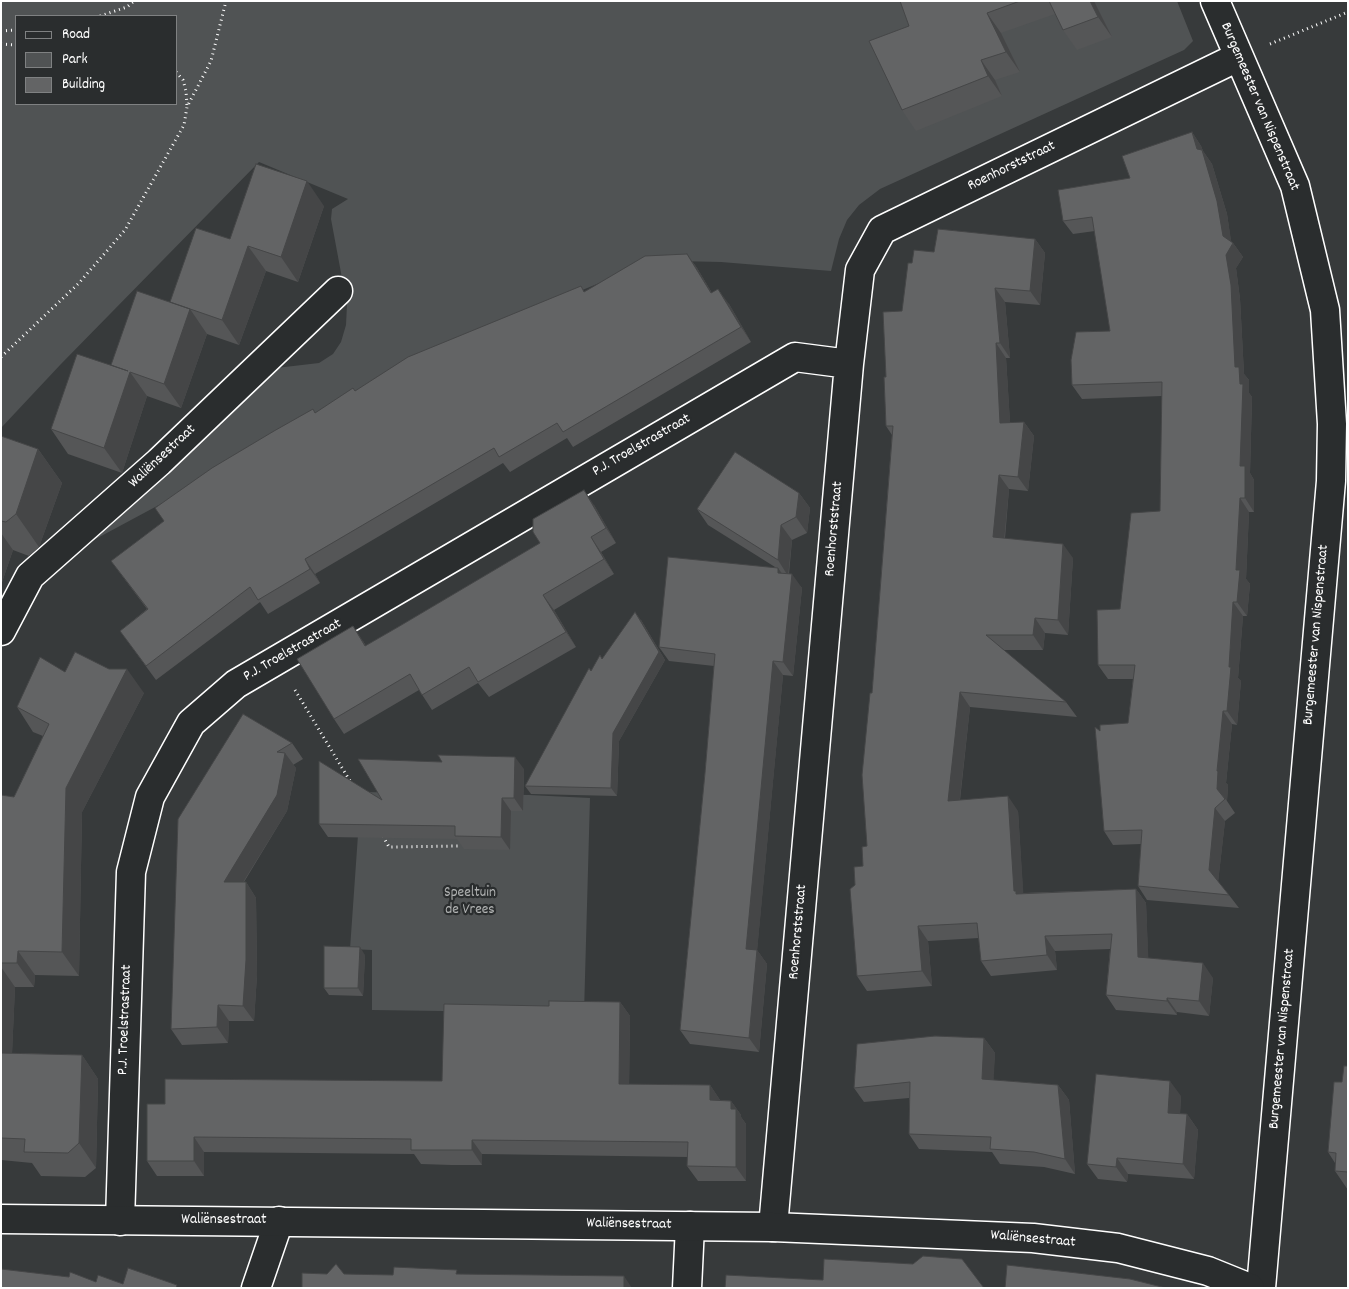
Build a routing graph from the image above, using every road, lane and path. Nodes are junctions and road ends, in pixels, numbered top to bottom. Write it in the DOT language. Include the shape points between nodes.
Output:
graph roads {
  1 [pos="134,1"];
  2 [pos="226,1"];
  3 [pos="1215,1"];
  4 [pos="1348,12"];
  5 [pos="103,15"];
  6 [pos="15,30"];
  7 [pos="1,31"];
  8 [pos="1,44"];
  9 [pos="15,45"];
  10 [pos="1238,57"];
  11 [pos="178,74"];
  12 [pos="187,107"];
  13 [pos="338,291"];
  14 [pos="1,357"];
  15 [pos="849,364"];
  16 [pos="1,632"];
  17 [pos="277,660"];
  18 [pos="354,788"];
  19 [pos="379,830"];
  20 [pos="460,846"];
  21 [pos="1,1219"];
  22 [pos="120,1221"];
  23 [pos="279,1221"];
  24 [pos="690,1226"];
  25 [pos="773,1227"];
  26 [pos="256,1288"];
  27 [pos="687,1288"];
  28 [pos="1250,1288"];
  29 [pos="1261,1288"];
  1 -- 5 [label="path"];
  2 -- 12 [label="path" via="211,62"];
  3 -- 10 [label="street, Burgemeester van Nispenstraat"];
  4 -- 10 [label="path"];
  6 -- 7 [label="path"];
  8 -- 9 [label="path"];
  10 -- 15 [label="street, Roenhorststraat" via="882,230 860,270"];
  10 -- 29 [label="street, Burgemeester van Nispenstraat" via="1295,186 1325,310 1332,424 1330,481"];
  11 -- 12 [label="path" via="183,80"];
  12 -- 14 [label="path" via="184,125 125,230 80,283"];
  13 -- 16 [label="street, Waliënsestraat" via="159,462 30,576"];
  15 -- 17 [label="street, P.J. Troelstrastraat" via="795,357"];
  15 -- 25 [label="street, Roenhorststraat"];
  17 -- 18 [label="path"];
  17 -- 22 [label="street, P.J. Troelstrastraat" via="236,684 190,722 150,797 131,872"];
  19 -- 20 [label="path" via="389,847"];
  21 -- 22 [label="street, Waliënsestraat"];
  22 -- 23 [label="street, Waliënsestraat"];
  23 -- 24 [label="street, Waliënsestraat"];
  23 -- 26 [label="street"];
  24 -- 25 [label="street, Waliënsestraat"];
  24 -- 27 [label="street"];
  25 -- 28 [label="street, Waliënsestraat" via="1032,1238 1108,1247 1208,1271"];
}
